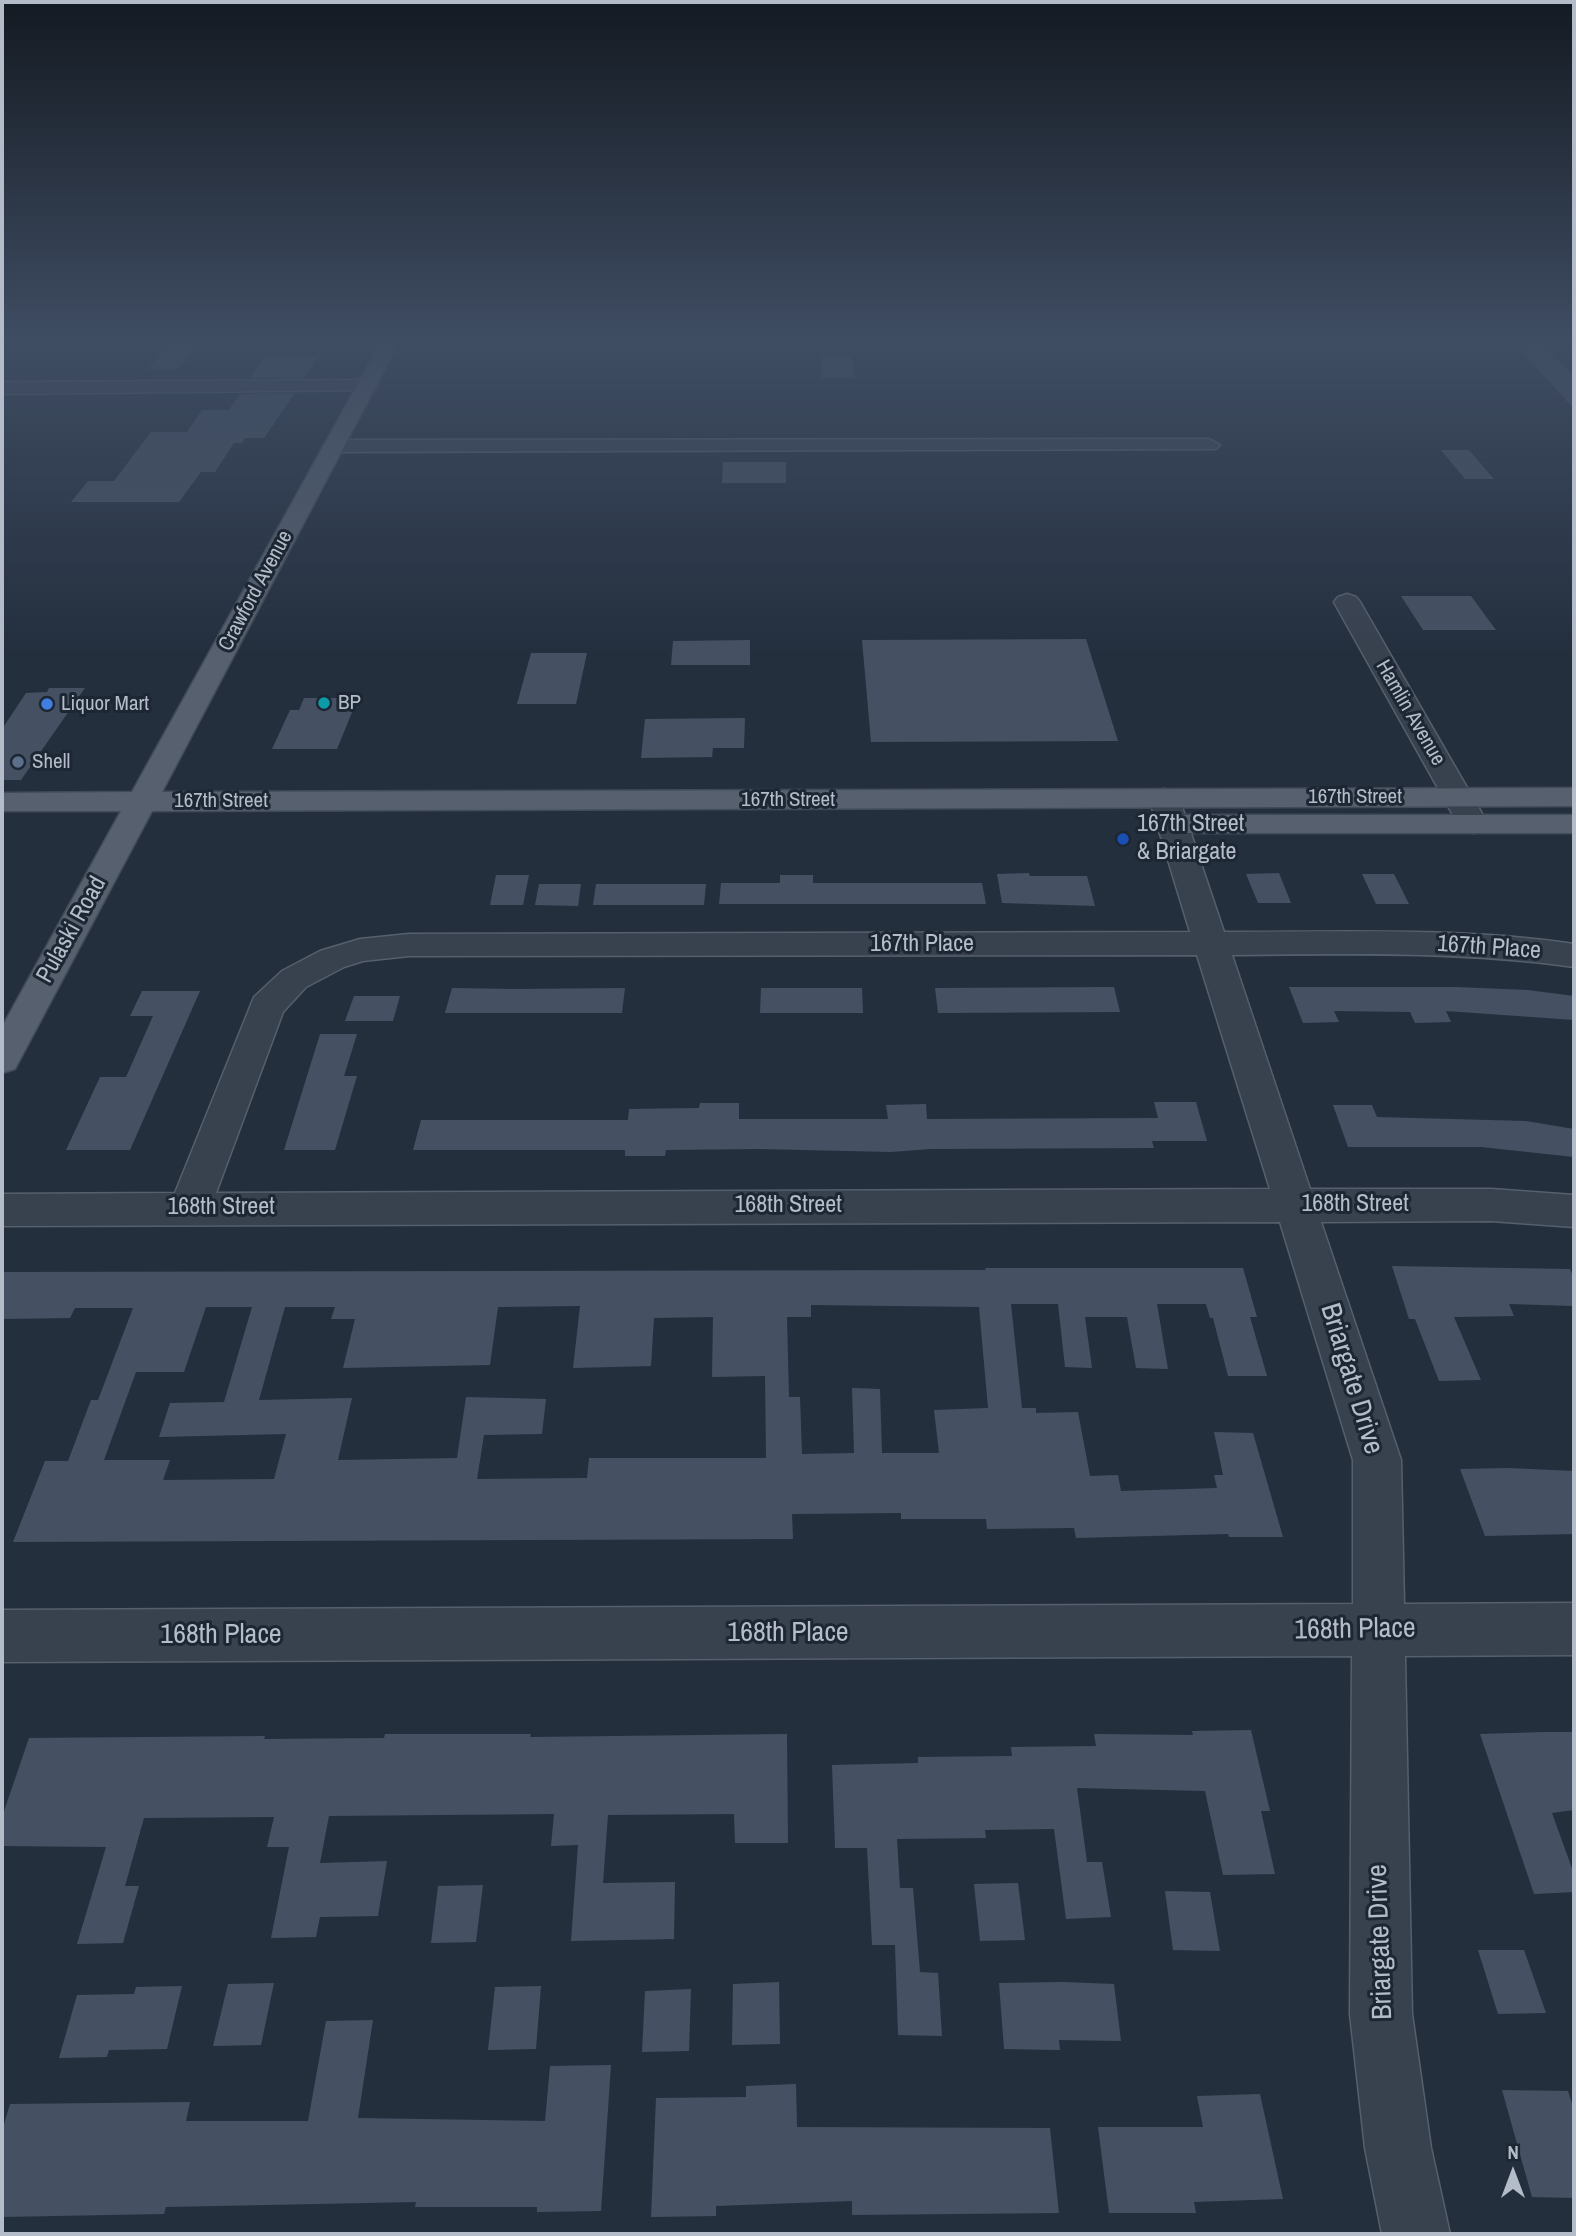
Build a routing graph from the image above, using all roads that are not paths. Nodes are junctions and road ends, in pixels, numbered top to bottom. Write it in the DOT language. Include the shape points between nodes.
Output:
graph roads {
  1 [pos="333,448"];
  2 [pos="1347,602"];
  3 [pos="1458,796"];
  4 [pos="1574,797"];
  5 [pos="2,802"];
  6 [pos="1169,811"];
  7 [pos="136,813"];
  8 [pos="1474,824"];
  9 [pos="1574,824"];
  10 [pos="2,826"];
  11 [pos="1213,945"];
  12 [pos="1574,955"];
  13 [pos="2,1060"];
  14 [pos="1297,1205"];
  15 [pos="190,1208"];
  16 [pos="2,1210"];
  17 [pos="1574,1211"];
  18 [pos="1574,1629"];
  19 [pos="1378,1631"];
  20 [pos="2,1636"];
  21 [pos="1416,2234"];
  1 -- 7 [label="main road, Crawford Avenue"];
  2 -- 3 [label="street, Hamlin Avenue"];
  3 -- 4 [label="main road, 167th Street"];
  3 -- 6 [label="main road, 167th Street"];
  3 -- 8 [label="street, Hamlin Avenue"];
  5 -- 7 [label="main road, 167th Street"];
  6 -- 7 [label="main road, 167th Street"];
  6 -- 8 [label="main road, 167th Street"];
  6 -- 11 [label="street, Briargate Drive"];
  7 -- 10 [label="main road, 167th Street"];
  7 -- 13 [label="main road, Pulaski Road"];
  8 -- 9 [label="main road, 167th Street"];
  11 -- 12 [label="street, 167th Place" via="1467,944"];
  11 -- 14 [label="street, Briargate Drive"];
  11 -- 15 [label="street, 167th Place" via="409,945 360,950 293,979 267,1006"];
  14 -- 15 [label="street, 168th Street"];
  14 -- 17 [label="street, 168th Street" via="1491,1205"];
  14 -- 19 [label="street, Briargate Drive" via="1377,1460"];
  15 -- 16 [label="street, 168th Street"];
  18 -- 19 [label="street, 168th Place"];
  19 -- 20 [label="street, 168th Place"];
  19 -- 21 [label="street, Briargate Drive" via="1381,2014 1398,2148"];
}
